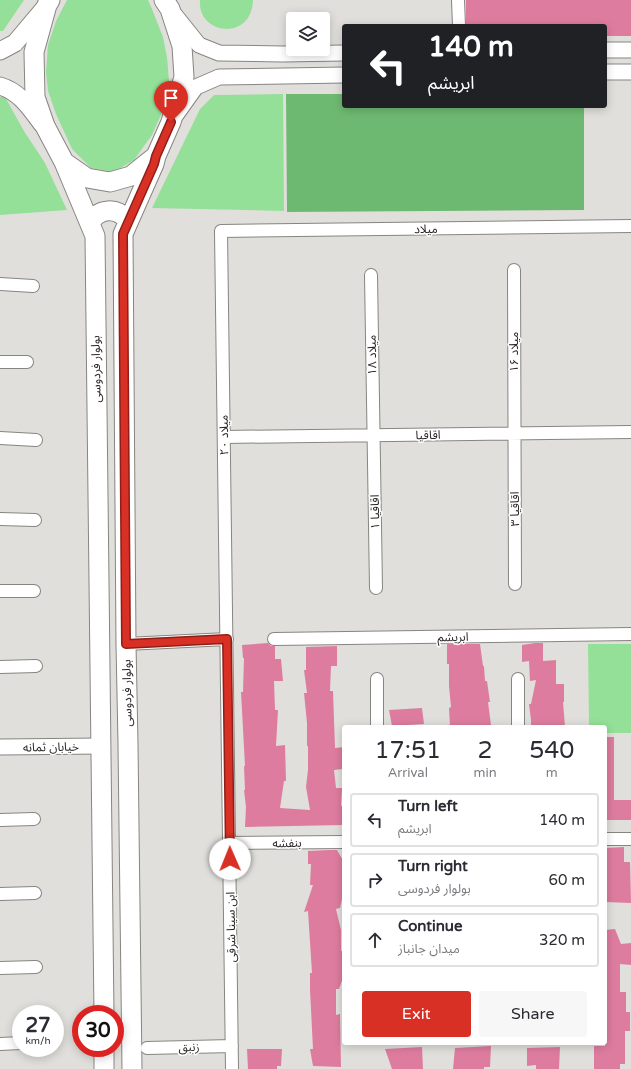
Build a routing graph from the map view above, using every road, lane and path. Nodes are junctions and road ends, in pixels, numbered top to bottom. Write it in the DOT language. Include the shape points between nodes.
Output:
graph roads {
  1 [pos="458,0"];
  2 [pos="48,3"];
  3 [pos="167,4"];
  4 [pos="459,24"];
  5 [pos="0,50"];
  6 [pos="607,50"];
  7 [pos="631,50"];
  8 [pos="342,53"];
  9 [pos="607,72"];
  10 [pos="631,72"];
  11 [pos="342,75"];
  12 [pos="0,86"];
  13 [pos="171,122"];
  14 [pos="44,126"];
  15 [pos="156,156"];
  16 [pos="64,162"];
  17 [pos="128,220"];
  18 [pos="90,222"];
  19 [pos="631,226"];
  20 [pos="221,231"];
  21 [pos="514,270"];
  22 [pos="371,275"];
  23 [pos="0,284"];
  24 [pos="33,286"];
  25 [pos="0,362"];
  26 [pos="27,362"];
  27 [pos="631,432"];
  28 [pos="514,434"];
  29 [pos="374,435"];
  30 [pos="224,437"];
  31 [pos="0,438"];
  32 [pos="36,440"];
  33 [pos="0,519"];
  34 [pos="35,520"];
  35 [pos="515,584"];
  36 [pos="376,588"];
  37 [pos="0,591"];
  38 [pos="34,591"];
  39 [pos="631,634"];
  40 [pos="227,639"];
  41 [pos="274,639"];
  42 [pos="126,644"];
  43 [pos="36,666"];
  44 [pos="0,667"];
  45 [pos="377,679"];
  46 [pos="518,679"];
  47 [pos="377,725"];
  48 [pos="518,725"];
  49 [pos="101,746"];
  50 [pos="0,747"];
  51 [pos="34,819"];
  52 [pos="0,820"];
  53 [pos="607,839"];
  54 [pos="631,839"];
  55 [pos="342,842"];
  56 [pos="230,844"];
  57 [pos="35,893"];
  58 [pos="0,894"];
  59 [pos="36,967"];
  60 [pos="0,968"];
  61 [pos="104,1005"];
  62 [pos="12,1043"];
  63 [pos="0,1044"];
  64 [pos="232,1046"];
  65 [pos="147,1048"];
  66 [pos="104,1057"];
  67 [pos="104,1069"];
  68 [pos="132,1069"];
  69 [pos="232,1069"];
  1 -- 4 [label="street"];
  2 -- 5 [label="main road" via="15,43"];
  2 -- 14 [label="main road, بولوار فردوسی" via="34,52 35,97"];
  3 -- 8 [label="street" via="198,45 219,53"];
  3 -- 13 [label="main road, بولوار فردوسی" via="182,46 184,77"];
  6 -- 7 [label="street"];
  9 -- 10 [label="street"];
  11 -- 13 [label="street" via="220,77 196,87"];
  12 -- 14 [label="main road" via="23,99"];
  13 -- 15 [label="main road, بولوار فردوسی"];
  14 -- 16 [label="main road, بولوار فردوسی"];
  15 -- 16 [label="main road" via="131,176 110,182 87,178"];
  15 -- 17 [label="main road, بولوار فردوسی"];
  16 -- 18 [label="main road, بولوار فردوسی"];
  17 -- 18 [label="main road" via="120,213 108,211 98,214"];
  17 -- 42 [label="main road, بولوار فردوسی" via="123,234"];
  18 -- 49 [label="main road, بولوار فردوسی" via="95,236"];
  19 -- 20 [label="street, میلاد"];
  20 -- 30 [label="street, میلاد ۲۰"];
  21 -- 28 [label="street, میلاد ۱۶"];
  22 -- 29 [label="street, میلاد ۱۸"];
  23 -- 24 [label="street"];
  25 -- 26 [label="street"];
  27 -- 28 [label="street, اقاقیا"];
  28 -- 29 [label="street, اقاقیا"];
  28 -- 35 [label="street, اقاقیا ۳"];
  29 -- 30 [label="street, اقاقیا"];
  29 -- 36 [label="street, اقاقیا ۱"];
  30 -- 40 [label="street, میلاد ۲۰"];
  31 -- 32 [label="street"];
  33 -- 34 [label="street"];
  37 -- 38 [label="street"];
  39 -- 41 [label="street, ابریشم"];
  40 -- 42 [label="street"];
  40 -- 56 [label="street, ابن سینا شرقی"];
  42 -- 68 [label="main road, بولوار فردوسی"];
  43 -- 44 [label="street"];
  45 -- 47 [label="street"];
  46 -- 48 [label="street"];
  49 -- 50 [label="street, خیابان ثمانه"];
  49 -- 61 [label="main road, بولوار فردوسی"];
  51 -- 52 [label="street"];
  53 -- 54 [label="street"];
  55 -- 56 [label="street, بنفشه"];
  56 -- 64 [label="street, ابن سینا شرقی"];
  57 -- 58 [label="street"];
  59 -- 60 [label="street"];
  62 -- 63 [label="street"];
  64 -- 65 [label="street, زنبق"];
  64 -- 69 [label="street, ابن سینا شرقی"];
  66 -- 67 [label="main road"];
}
